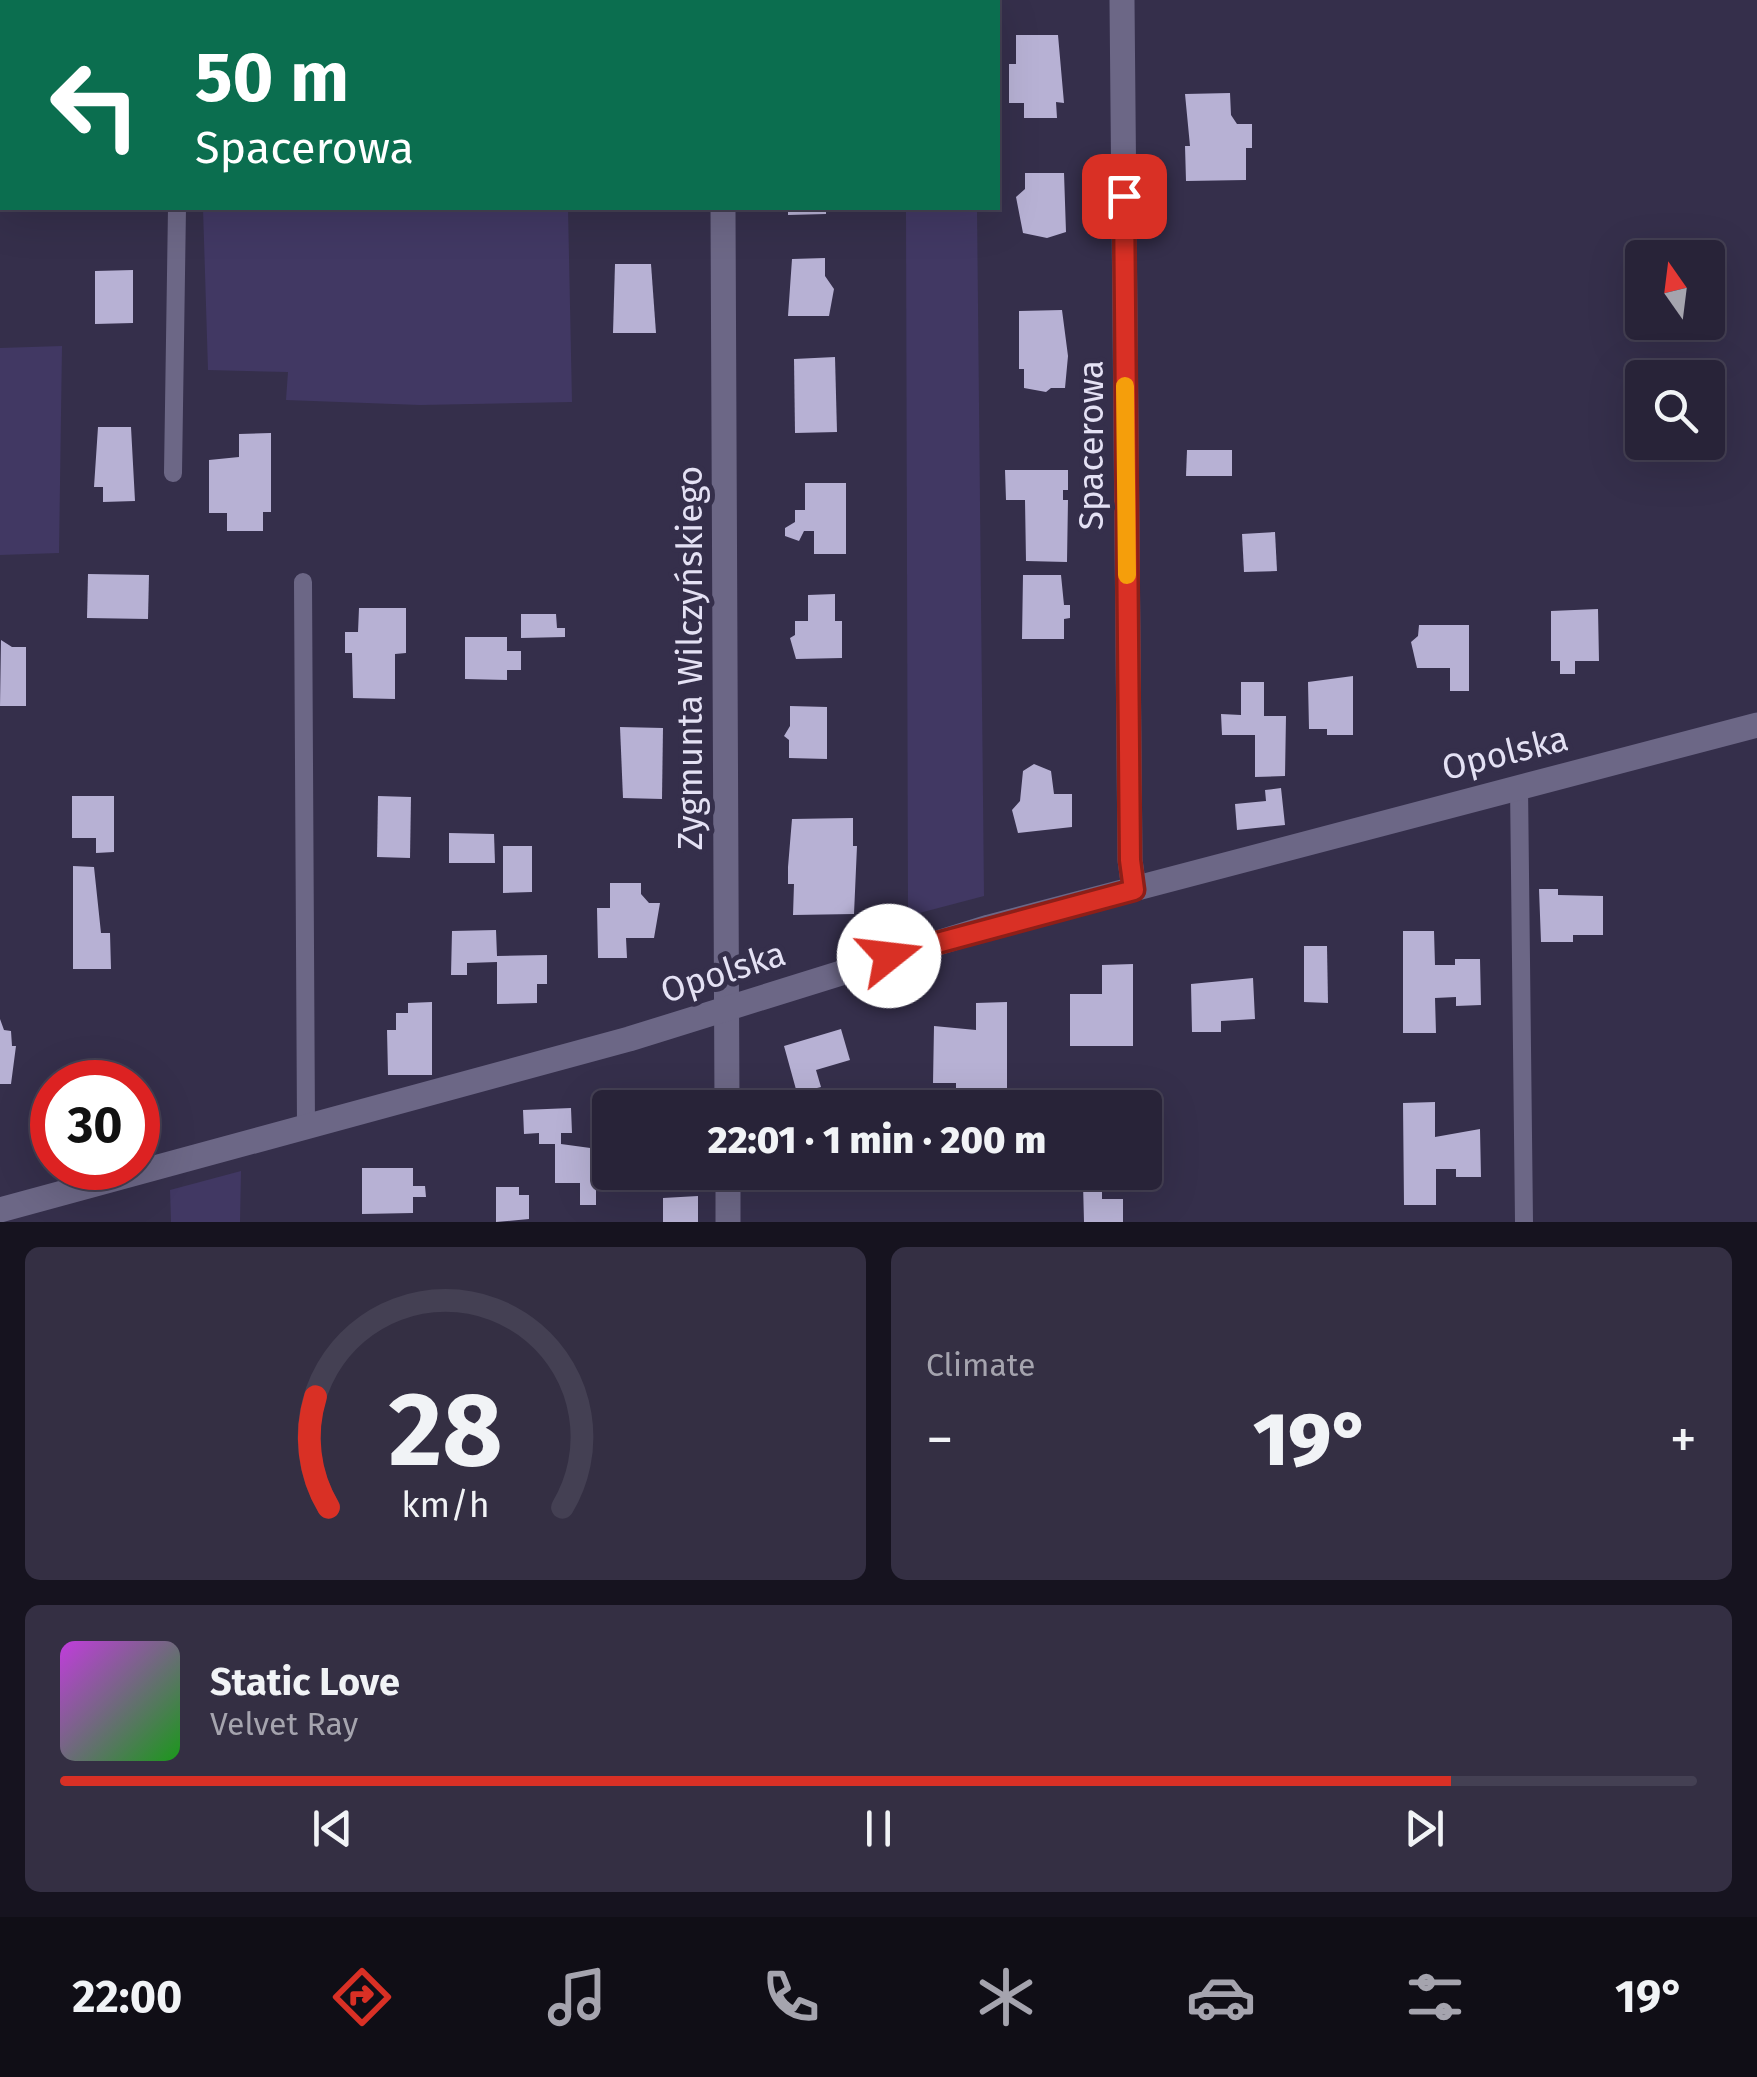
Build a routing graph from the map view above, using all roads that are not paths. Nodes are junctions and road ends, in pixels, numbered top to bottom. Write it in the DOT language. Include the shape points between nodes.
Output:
graph roads {
  1 [pos="1122,0"];
  2 [pos="177,210"];
  3 [pos="723,210"];
  4 [pos="173,473"];
  5 [pos="303,582"];
  6 [pos="1757,726"];
  7 [pos="1519,786"];
  8 [pos="1134,890"];
  9 [pos="727,1008"];
  10 [pos="727,1090"];
  11 [pos="306,1127"];
  12 [pos="728,1190"];
  13 [pos="0,1210"];
  14 [pos="728,1222"];
  15 [pos="1524,1222"];
  1 -- 8 [label="street, Spacerowa"];
  2 -- 4 [label="lane"];
  3 -- 9 [label="street, Zygmunta Wilczyńskiego"];
  5 -- 11 [label="lane"];
  6 -- 7 [label="street, Opolska"];
  7 -- 8 [label="street, Opolska"];
  7 -- 15 [label="lane"];
  8 -- 9 [label="street, Opolska"];
  9 -- 10 [label="street, Zygmunta Wilczyńskiego"];
  9 -- 11 [label="street, Opolska"];
  11 -- 13 [label="street, Opolska"];
  12 -- 14 [label="street"];
}
